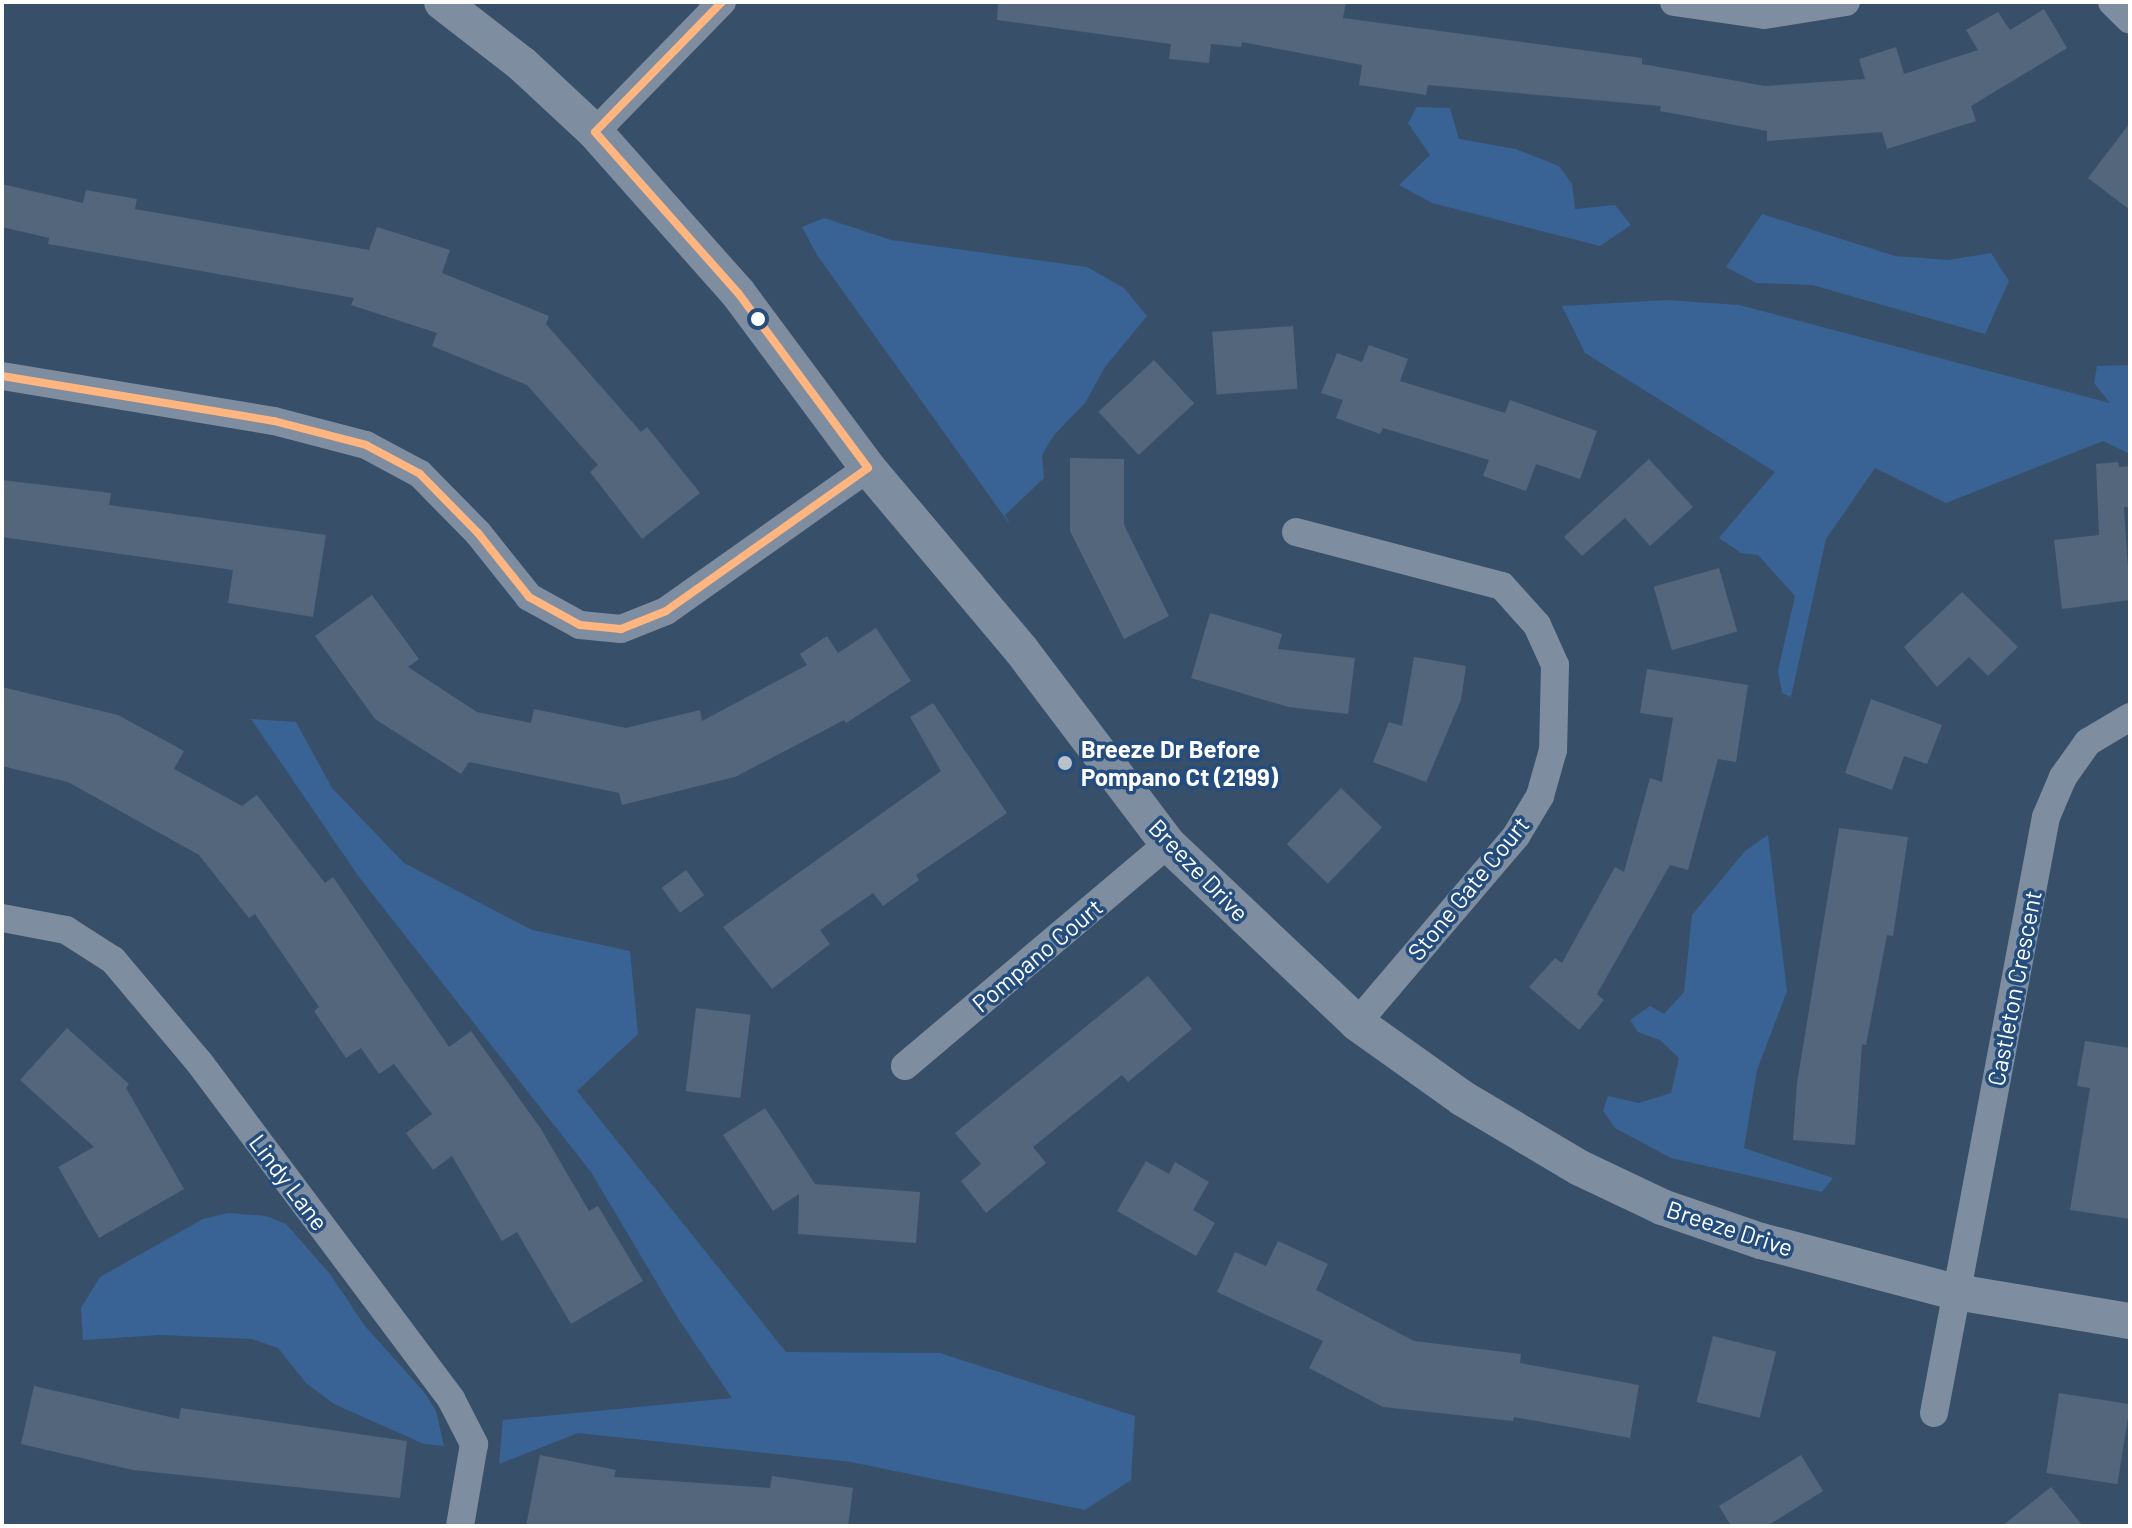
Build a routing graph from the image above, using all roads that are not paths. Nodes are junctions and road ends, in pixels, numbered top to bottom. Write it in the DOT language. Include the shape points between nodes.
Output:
graph roads {
  1 [pos="442,2"];
  2 [pos="722,2"];
  3 [pos="1674,2"];
  4 [pos="1846,2"];
  5 [pos="2112,2"];
  6 [pos="2130,20"];
  7 [pos="595,132"];
  8 [pos="2,376"];
  9 [pos="868,468"];
  10 [pos="1296,532"];
  11 [pos="2130,717"];
  12 [pos="1168,844"];
  13 [pos="2,918"];
  14 [pos="1357,1023"];
  15 [pos="905,1066"];
  16 [pos="1956,1292"];
  17 [pos="2130,1321"];
  18 [pos="1934,1413"];
  19 [pos="460,1526"];
  1 -- 7 [label="street, Breeze Drive" via="522,64"];
  2 -- 7 [label="street"];
  3 -- 4 [label="street" via="1764,15"];
  5 -- 6 [label="street"];
  7 -- 9 [label="street, Breeze Drive" via="738,293"];
  8 -- 9 [label="street" via="274,421 366,445 420,474 478,533 529,597 580,625 621,629 666,611"];
  9 -- 12 [label="street, Breeze Drive" via="1022,651"];
  10 -- 14 [label="street, Stone Gate Court" via="1502,586 1537,625 1555,665 1553,750 1540,796 1516,836"];
  11 -- 16 [label="street, Castleton Crescent" via="2088,742 2063,777 2046,817"];
  12 -- 14 [label="street, Breeze Drive"];
  12 -- 15 [label="street, Pompano Court"];
  13 -- 19 [label="street, Lindy Lane" via="66,930 113,960 218,1087 451,1399 474,1444"];
  14 -- 16 [label="street, Breeze Drive" via="1462,1098 1580,1168 1662,1207 1761,1241"];
  16 -- 17 [label="street, Breeze Drive"];
  16 -- 18 [label="street, Castleton Crescent"];
}
